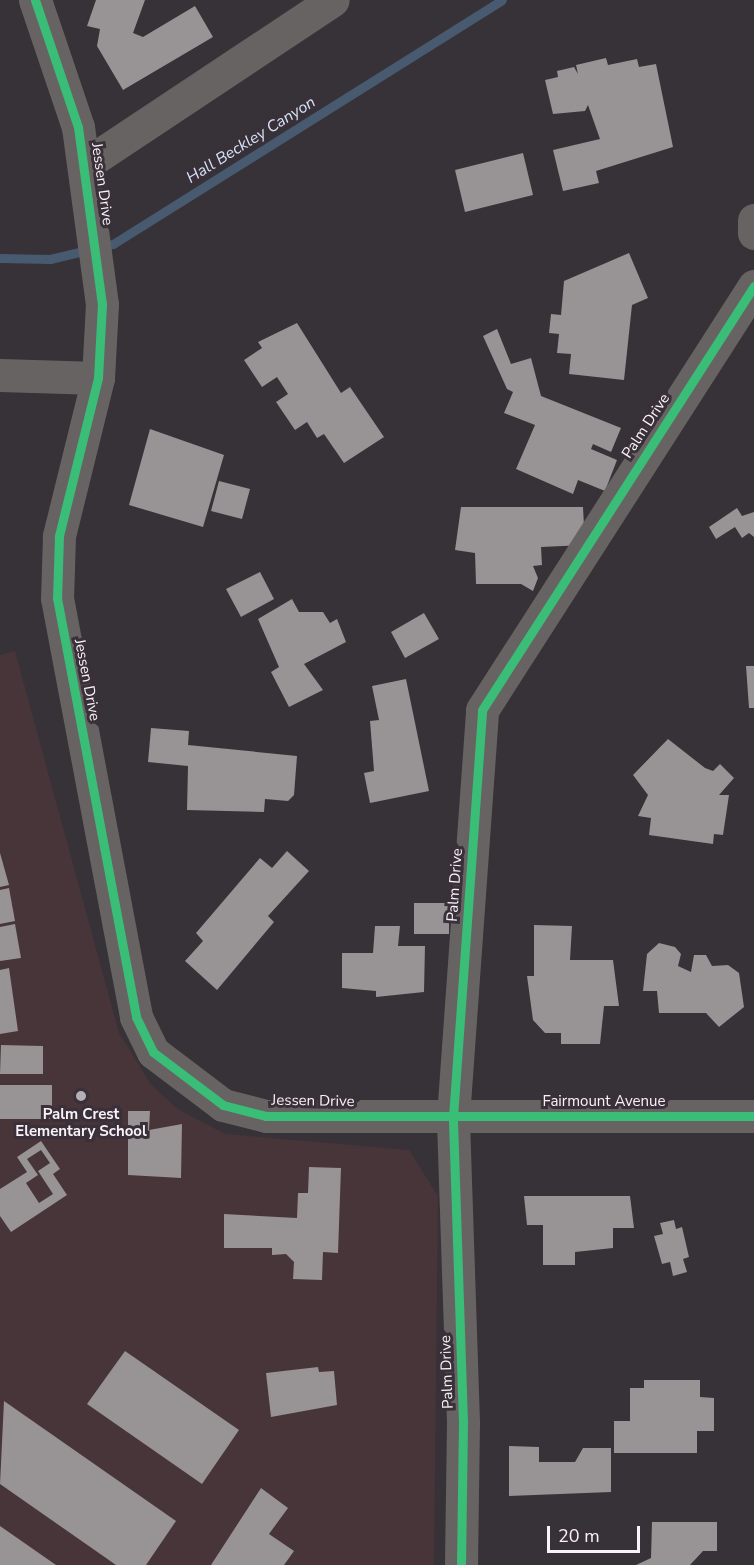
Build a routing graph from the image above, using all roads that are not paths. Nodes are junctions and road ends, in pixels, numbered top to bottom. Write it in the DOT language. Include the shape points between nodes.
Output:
graph roads {
  1 [pos="35,0"];
  2 [pos="333,0"];
  3 [pos="86,164"];
  4 [pos="754,219"];
  5 [pos="754,233"];
  6 [pos="754,286"];
  7 [pos="0,375"];
  8 [pos="98,378"];
  9 [pos="754,1116"];
  10 [pos="453,1117"];
  11 [pos="461,1565"];
  1 -- 3 [label="street, Jessen Drive"];
  2 -- 3 [label="street"];
  3 -- 8 [label="street, Jessen Drive" via="102,304"];
  4 -- 5 [label="street"];
  6 -- 10 [label="street, Palm Drive" via="482,710"];
  7 -- 8 [label="street"];
  8 -- 10 [label="street, Jessen Drive" via="64,504 57,598 136,1017 153,1052 223,1105 266,1116"];
  9 -- 10 [label="street, Fairmount Avenue"];
  10 -- 11 [label="street, Palm Drive" via="463,1422"];
}
